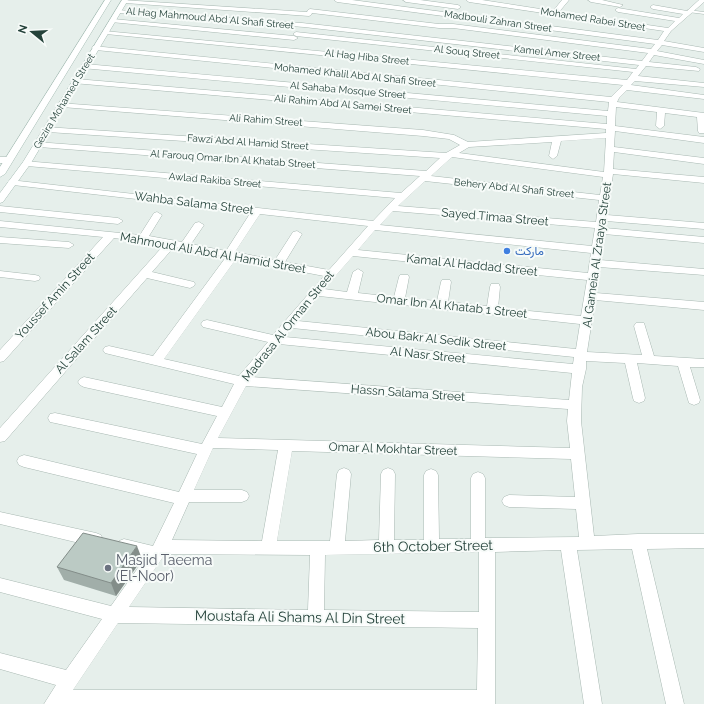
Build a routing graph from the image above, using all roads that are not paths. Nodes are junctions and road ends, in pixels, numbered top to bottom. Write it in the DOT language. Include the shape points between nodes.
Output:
graph roads {
  1 [pos="108,0"];
  2 [pos="125,0"];
  3 [pos="337,0"];
  4 [pos="406,0"];
  5 [pos="473,0"];
  6 [pos="521,0"];
  7 [pos="566,0"];
  8 [pos="591,0"];
  9 [pos="649,0"];
  10 [pos="700,0"];
  11 [pos="495,4"];
  12 [pos="557,6"];
  13 [pos="458,7"];
  14 [pos="514,7"];
  15 [pos="311,10"];
  16 [pos="119,11"];
  17 [pos="490,11"];
  18 [pos="689,12"];
  19 [pos="554,13"];
  20 [pos="704,13"];
  21 [pos="113,21"];
  22 [pos="302,25"];
  23 [pos="674,25"];
  24 [pos="106,32"];
  25 [pos="293,39"];
  26 [pos="659,42"];
  27 [pos="96,48"];
  28 [pos="704,50"];
  29 [pos="652,52"];
  30 [pos="704,62"];
  31 [pos="84,69"];
  32 [pos="696,69"];
  33 [pos="64,72"];
  34 [pos="634,75"];
  35 [pos="704,78"];
  36 [pos="76,81"];
  37 [pos="704,85"];
  38 [pos="704,97"];
  39 [pos="62,105"];
  40 [pos="612,106"];
  41 [pos="661,110"];
  42 [pos="702,115"];
  43 [pos="660,126"];
  44 [pos="48,129"];
  45 [pos="610,130"];
  46 [pos="702,131"];
  47 [pos="556,138"];
  48 [pos="704,140"];
  49 [pos="39,144"];
  50 [pos="467,145"];
  51 [pos="610,149"];
  52 [pos="449,155"];
  53 [pos="553,156"];
  54 [pos="4,160"];
  55 [pos="704,160"];
  56 [pos="27,163"];
  57 [pos="608,173"];
  58 [pos="0,174"];
  59 [pos="425,176"];
  60 [pos="704,180"];
  61 [pos="13,182"];
  62 [pos="402,196"];
  63 [pos="605,198"];
  64 [pos="0,200"];
  65 [pos="390,208"];
  66 [pos="0,209"];
  67 [pos="257,210"];
  68 [pos="157,215"];
  69 [pos="118,221"];
  70 [pos="0,224"];
  71 [pos="199,225"];
  72 [pos="373,225"];
  73 [pos="601,225"];
  74 [pos="704,226"];
  75 [pos="297,234"];
  76 [pos="110,235"];
  77 [pos="143,238"];
  78 [pos="0,240"];
  79 [pos="704,240"];
  80 [pos="172,243"];
  81 [pos="69,245"];
  82 [pos="185,246"];
  83 [pos="597,250"];
  84 [pos="350,252"];
  85 [pos="231,254"];
  86 [pos="595,263"];
  87 [pos="278,264"];
  88 [pos="358,272"];
  89 [pos="704,272"];
  90 [pos="0,274"];
  91 [pos="144,274"];
  92 [pos="331,274"];
  93 [pos="404,277"];
  94 [pos="593,277"];
  95 [pos="35,278"];
  96 [pos="446,282"];
  97 [pos="190,284"];
  98 [pos="495,287"];
  99 [pos="316,292"];
  100 [pos="352,295"];
  101 [pos="590,296"];
  102 [pos="399,300"];
  103 [pos="442,305"];
  104 [pos="704,306"];
  105 [pos="492,310"];
  106 [pos="587,321"];
  107 [pos="207,324"];
  108 [pos="290,324"];
  109 [pos="640,326"];
  110 [pos="276,340"];
  111 [pos="110,350"];
  112 [pos="582,355"];
  113 [pos="0,358"];
  114 [pos="630,359"];
  115 [pos="649,360"];
  116 [pos="156,361"];
  117 [pos="683,362"];
  118 [pos="704,363"];
  119 [pos="580,370"];
  120 [pos="242,380"];
  121 [pos="84,382"];
  122 [pos="639,398"];
  123 [pos="694,400"];
  124 [pos="574,405"];
  125 [pos="225,412"];
  126 [pos="55,418"];
  127 [pos="0,437"];
  128 [pos="286,445"];
  129 [pos="207,446"];
  130 [pos="578,454"];
  131 [pos="24,461"];
  132 [pos="344,474"];
  133 [pos="388,474"];
  134 [pos="431,475"];
  135 [pos="478,478"];
  136 [pos="242,496"];
  137 [pos="184,498"];
  138 [pos="509,501"];
  139 [pos="583,503"];
  140 [pos="0,518"];
  141 [pos="704,540"];
  142 [pos="638,541"];
  143 [pos="587,543"];
  144 [pos="568,544"];
  145 [pos="483,545"];
  146 [pos="432,546"];
  147 [pos="386,547"];
  148 [pos="268,548"];
  149 [pos="318,548"];
  150 [pos="338,548"];
  151 [pos="159,550"];
  152 [pos="0,585"];
  153 [pos="114,615"];
  154 [pos="316,618"];
  155 [pos="486,620"];
  156 [pos="0,661"];
  157 [pos="70,680"];
  158 [pos="55,701"];
  159 [pos="486,701"];
  160 [pos="593,704"];
  161 [pos="675,704"];
  1 -- 33 [label="street, Gezira Mohamed Street"];
  2 -- 15 [label="street"];
  2 -- 16 [label="street, Gezira Mohamed Street"];
  3 -- 26 [label="street, Madbouli Zahran Street"];
  4 -- 13 [label="street"];
  5 -- 11 [label="street, Mohamed Rabei Street"];
  6 -- 14 [label="street"];
  7 -- 12 [label="street"];
  8 -- 23 [label="street"];
  9 -- 18 [label="street" via="655,4"];
  10 -- 18 [label="street"];
  11 -- 14 [label="street, Mohamed Rabei Street"];
  11 -- 17 [label="street"];
  12 -- 19 [label="street"];
  12 -- 23 [label="street"];
  14 -- 19 [label="street, Mohamed Rabei Street"];
  15 -- 22 [label="street"];
  15 -- 29 [label="street"];
  16 -- 21 [label="street, Gezira Mohamed Street"];
  16 -- 22 [label="street, Al Hag Mahmoud Abd Al Shafi Street"];
  18 -- 20 [label="lane"];
  18 -- 23 [label="street"];
  19 -- 23 [label="street, Mohamed Rabei Street"];
  21 -- 24 [label="street, Gezira Mohamed Street"];
  21 -- 25 [label="street, Al Souq Street"];
  22 -- 25 [label="street"];
  22 -- 34 [label="street, Kamel Amer Street"];
  23 -- 26 [label="street"];
  24 -- 27 [label="street, Gezira Mohamed Street"];
  24 -- 34 [label="street, Al Hag Hiba Street"];
  25 -- 34 [label="street, Al Souq Street"];
  26 -- 28 [label="street, Madbouli Zahran Street"];
  26 -- 29 [label="street"];
  27 -- 31 [label="street, Gezira Mohamed Street"];
  27 -- 40 [label="street, Mohamed Khalil Abd Al Shafi Street"];
  29 -- 30 [label="street"];
  29 -- 34 [label="street"];
  31 -- 33 [label="street, Al Sahaba Mosque Street"];
  31 -- 36 [label="street, Gezira Mohamed Street"];
  31 -- 40 [label="street, Al Sahaba Mosque Street"];
  32 -- 34 [label="street"];
  33 -- 54 [label="street, Gezira Mohamed Street"];
  34 -- 35 [label="street"];
  34 -- 37 [label="street"];
  34 -- 38 [label="street"];
  34 -- 40 [label="street"];
  36 -- 39 [label="street, Gezira Mohamed Street"];
  36 -- 45 [label="street, Ali Rahim Abd Al Samei Street"];
  39 -- 44 [label="street, Gezira Mohamed Street"];
  39 -- 50 [label="street, Ali Rahim Street" via="423,133 451,137"];
  40 -- 41 [label="street"];
  40 -- 45 [label="street, Al Gameia Al Zraaya Street"];
  41 -- 42 [label="street"];
  41 -- 43 [label="street"];
  42 -- 46 [label="street"];
  44 -- 49 [label="street, Gezira Mohamed Street"];
  44 -- 52 [label="street, Fawzi Abd Al Hamid Street"];
  45 -- 47 [label="street, Madrasa Al Orman Street"];
  45 -- 48 [label="street"];
  45 -- 51 [label="street, Al Gameia Al Zraaya Street"];
  47 -- 50 [label="street, Madrasa Al Orman Street"];
  47 -- 53 [label="street"];
  49 -- 56 [label="street, Gezira Mohamed Street"];
  49 -- 59 [label="street, Al Farouq Omar Ibn Al Khatab Street"];
  50 -- 52 [label="street, Madrasa Al Orman Street"];
  51 -- 55 [label="street"];
  51 -- 57 [label="street, Al Gameia Al Zraaya Street"];
  52 -- 57 [label="street, Fawzi Abd Al Hamid Street"];
  52 -- 59 [label="street, Madrasa Al Orman Street"];
  54 -- 58 [label="street, Gezira Mohamed Street"];
  56 -- 61 [label="street, Gezira Mohamed Street"];
  56 -- 62 [label="street, Awlad Rakiba Street"];
  57 -- 60 [label="street, Fawzi Abd Al Hamid Street"];
  57 -- 63 [label="street, Al Gameia Al Zraaya Street"];
  59 -- 62 [label="street, Madrasa Al Orman Street"];
  59 -- 63 [label="street, Behery Abd Al Shafi Street"];
  61 -- 64 [label="street, Gezira Mohamed Street"];
  61 -- 67 [label="street, Wahba Salama Street"];
  62 -- 65 [label="street, Madrasa Al Orman Street"];
  63 -- 73 [label="street, Al Gameia Al Zraaya Street"];
  65 -- 72 [label="street, Madrasa Al Orman Street"];
  65 -- 73 [label="street, Sayed Timaa Street"];
  66 -- 69 [label="street"];
  67 -- 72 [label="street, Wahba Salama Street"];
  67 -- 85 [label="street"];
  68 -- 77 [label="street"];
  70 -- 76 [label="street, Mahmoud Ali Abd Al Hamid Street"];
  71 -- 82 [label="street"];
  72 -- 83 [label="street, Wahba Salama Street"];
  72 -- 84 [label="street, Madrasa Al Orman Street"];
  73 -- 74 [label="street"];
  73 -- 79 [label="street"];
  73 -- 83 [label="street, Al Gameia Al Zraaya Street"];
  75 -- 87 [label="street"];
  76 -- 77 [label="street, Mahmoud Ali Abd Al Hamid Street"];
  76 -- 113 [label="street, Youssef Amin Street"];
  77 -- 80 [label="street, Mahmoud Ali Abd Al Hamid Street"];
  78 -- 81 [label="street"];
  80 -- 82 [label="street, Mahmoud Ali Abd Al Hamid Street"];
  80 -- 91 [label="street, Al Salam Street"];
  82 -- 85 [label="street, Mahmoud Ali Abd Al Hamid Street"];
  83 -- 86 [label="street, Al Gameia Al Zraaya Street"];
  84 -- 92 [label="street, Madrasa Al Orman Street"];
  84 -- 94 [label="street, Kamal Al Haddad Street"];
  85 -- 87 [label="street, Mahmoud Ali Abd Al Hamid Street"];
  85 -- 116 [label="street"];
  86 -- 89 [label="street"];
  86 -- 94 [label="street, Al Gameia Al Zraaya Street"];
  87 -- 92 [label="street, Mahmoud Ali Abd Al Hamid Street"];
  88 -- 100 [label="street"];
  90 -- 95 [label="street"];
  91 -- 97 [label="street"];
  91 -- 127 [label="street, Al Salam Street"];
  92 -- 99 [label="street, Madrasa Al Orman Street"];
  93 -- 102 [label="street"];
  94 -- 101 [label="street, Al Gameia Al Zraaya Street"];
  96 -- 103 [label="street"];
  98 -- 105 [label="street"];
  99 -- 100 [label="street, Omar Ibn Al Khatab 1 Street"];
  99 -- 108 [label="street, Madrasa Al Orman Street"];
  100 -- 102 [label="street, Omar Ibn Al Khatab 1 Street"];
  101 -- 104 [label="street"];
  101 -- 106 [label="street, Al Gameia Al Zraaya Street"];
  102 -- 103 [label="street, Omar Ibn Al Khatab 1 Street"];
  103 -- 105 [label="street, Omar Ibn Al Khatab 1 Street"];
  105 -- 106 [label="street, Omar Ibn Al Khatab 1 Street"];
  106 -- 112 [label="street, Al Gameia Al Zraaya Street"];
  107 -- 110 [label="street, Al Nasr Street"];
  108 -- 110 [label="street, Madrasa Al Orman Street"];
  108 -- 112 [label="street, Abou Bakr Al Sedik Street"];
  109 -- 115 [label="street"];
  110 -- 119 [label="street, Al Nasr Street"];
  110 -- 120 [label="street, Madrasa Al Orman Street"];
  111 -- 116 [label="street, Hassn Salama Street"];
  112 -- 114 [label="street, Abou Bakr Al Sedik Street"];
  112 -- 119 [label="street, Al Gameia Al Zraaya Street"];
  114 -- 115 [label="street, Abou Bakr Al Sedik Street"];
  114 -- 122 [label="street"];
  115 -- 117 [label="street, Abou Bakr Al Sedik Street"];
  116 -- 120 [label="street, Hassn Salama Street"];
  117 -- 118 [label="street, Abou Bakr Al Sedik Street"];
  117 -- 123 [label="street"];
  119 -- 124 [label="street, Al Gameia Al Zraaya Street"];
  120 -- 124 [label="street, Hassn Salama Street"];
  120 -- 125 [label="street, Madrasa Al Orman Street"];
  121 -- 125 [label="street"];
  124 -- 130 [label="street, Al Gameia Al Zraaya Street"];
  125 -- 129 [label="street, Madrasa Al Orman Street"];
  126 -- 129 [label="street, Omar Al Mokhtar Street"];
  128 -- 129 [label="street, Omar Al Mokhtar Street"];
  128 -- 130 [label="street, Omar Al Mokhtar Street"];
  128 -- 148 [label="street"];
  129 -- 137 [label="street, Madrasa Al Orman Street"];
  130 -- 139 [label="street, Al Gameia Al Zraaya Street"];
  131 -- 137 [label="street"];
  132 -- 150 [label="street"];
  133 -- 147 [label="street"];
  134 -- 146 [label="street"];
  135 -- 145 [label="street"];
  136 -- 137 [label="street"];
  137 -- 151 [label="street, Madrasa Al Orman Street"];
  138 -- 139 [label="street"];
  139 -- 143 [label="street, Al Gameia Al Zraaya Street"];
  140 -- 151 [label="street, 6th October Street"];
  141 -- 142 [label="street, 6th October Street"];
  142 -- 143 [label="street, 6th October Street"];
  142 -- 161 [label="street"];
  143 -- 144 [label="street, 6th October Street"];
  144 -- 145 [label="street, 6th October Street"];
  144 -- 160 [label="street"];
  145 -- 146 [label="street, 6th October Street"];
  145 -- 155 [label="street"];
  146 -- 147 [label="street, 6th October Street"];
  147 -- 150 [label="street, 6th October Street"];
  148 -- 149 [label="street, 6th October Street"];
  148 -- 151 [label="street, 6th October Street"];
  149 -- 150 [label="street, 6th October Street"];
  149 -- 154 [label="street"];
  151 -- 153 [label="street, Madrasa Al Orman Street"];
  152 -- 153 [label="street, Moustafa Ali Shams Al Din Street"];
  153 -- 154 [label="street, Moustafa Ali Shams Al Din Street"];
  153 -- 157 [label="street, Madrasa Al Orman Street"];
  154 -- 155 [label="street, Moustafa Ali Shams Al Din Street"];
  155 -- 159 [label="street"];
  156 -- 157 [label="street"];
  157 -- 158 [label="street, Madrasa Al Orman Street"];
  158 -- 159 [label="street"];
}
